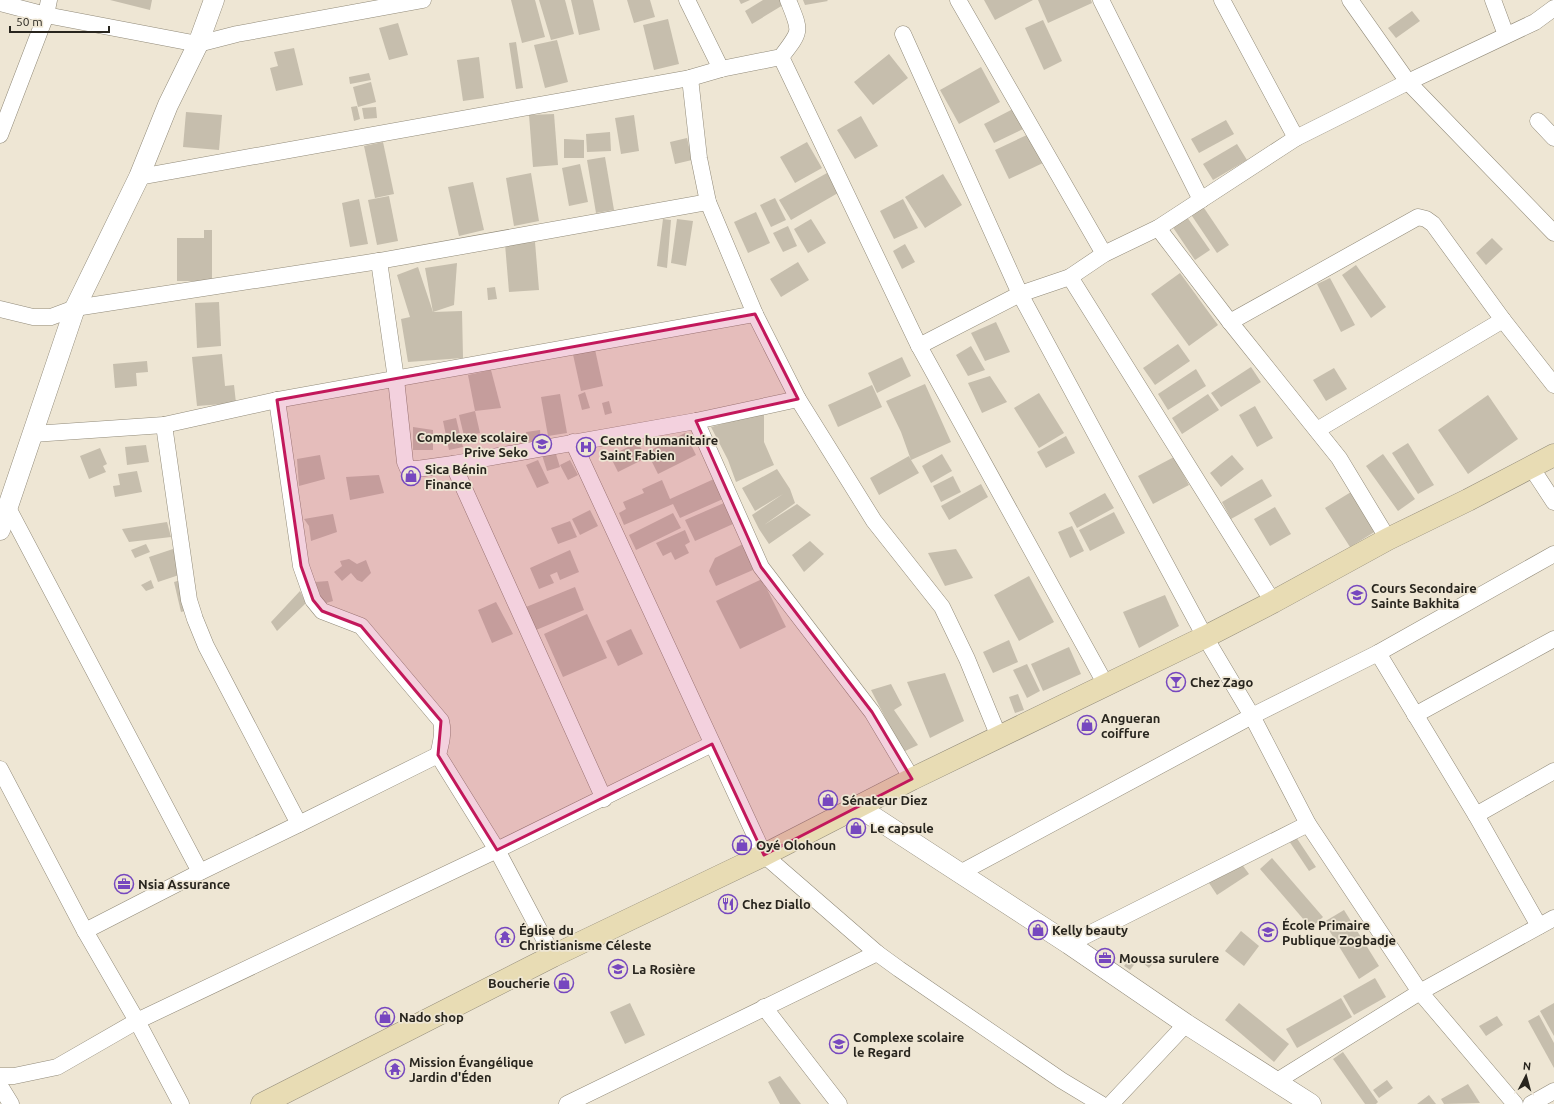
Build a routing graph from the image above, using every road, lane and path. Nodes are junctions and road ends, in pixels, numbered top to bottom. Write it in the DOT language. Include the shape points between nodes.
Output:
graph roads {
  1 [pos="214,0"];
  2 [pos="423,0"];
  3 [pos="687,0"];
  4 [pos="788,0"];
  5 [pos="958,0"];
  6 [pos="1101,0"];
  7 [pos="1222,0"];
  8 [pos="1350,0"];
  9 [pos="1493,0"];
  10 [pos="0,3"];
  11 [pos="48,7"];
  12 [pos="1554,8"];
  13 [pos="1535,22"];
  14 [pos="1554,23"];
  15 [pos="903,34"];
  16 [pos="1506,35"];
  17 [pos="198,44"];
  18 [pos="781,57"];
  19 [pos="721,69"];
  20 [pos="690,78"];
  21 [pos="1408,82"];
  22 [pos="1538,121"];
  23 [pos="1,128"];
  24 [pos="1296,138"];
  25 [pos="1554,138"];
  26 [pos="139,177"];
  27 [pos="1201,200"];
  28 [pos="708,202"];
  29 [pos="1158,228"];
  30 [pos="1554,233"];
  31 [pos="1104,254"];
  32 [pos="380,261"];
  33 [pos="1070,277"];
  34 [pos="1020,294"];
  35 [pos="75,308"];
  36 [pos="0,309"];
  37 [pos="755,314"];
  38 [pos="1503,320"];
  39 [pos="1230,322"];
  40 [pos="919,346"];
  41 [pos="396,379"];
  42 [pos="1554,385"];
  43 [pos="798,398"];
  44 [pos="277,400"];
  45 [pos="696,421"];
  46 [pos="164,425"];
  47 [pos="1317,430"];
  48 [pos="33,434"];
  49 [pos="573,442"];
  50 [pos="1554,455"];
  51 [pos="453,464"];
  52 [pos="1532,467"];
  53 [pos="7,496"];
  54 [pos="1554,502"];
  55 [pos="0,530"];
  56 [pos="1388,539"];
  57 [pos="1554,554"];
  58 [pos="1273,602"];
  59 [pos="1204,638"];
  60 [pos="1554,639"];
  61 [pos="1378,653"];
  62 [pos="1106,684"];
  63 [pos="1415,714"];
  64 [pos="1252,716"];
  65 [pos="999,737"];
  66 [pos="712,744"];
  67 [pos="438,755"];
  68 [pos="0,768"];
  69 [pos="1554,771"];
  70 [pos="912,779"];
  71 [pos="604,798"];
  72 [pos="858,806"];
  73 [pos="1476,815"];
  74 [pos="300,824"];
  75 [pos="1308,824"];
  76 [pos="497,850"];
  77 [pos="764,855"];
  78 [pos="200,872"];
  79 [pos="960,873"];
  80 [pos="1554,918"];
  81 [pos="1539,926"];
  82 [pos="85,931"];
  83 [pos="1069,944"];
  84 [pos="877,953"];
  85 [pos="553,956"];
  86 [pos="1420,992"];
  87 [pos="764,1007"];
  88 [pos="137,1021"];
  89 [pos="1186,1024"];
  90 [pos="0,1076"];
  91 [pos="1277,1081"];
  92 [pos="0,1086"];
  93 [pos="1554,1091"];
  94 [pos="10,1104"];
  95 [pos="181,1104"];
  96 [pos="262,1104"];
  97 [pos="567,1104"];
  98 [pos="839,1104"];
  99 [pos="1101,1104"];
  100 [pos="1111,1104"];
  101 [pos="1311,1104"];
  102 [pos="1515,1104"];
  103 [pos="1531,1104"];
  1 -- 17 [label="street"];
  2 -- 17 [label="street" via="237,34"];
  3 -- 19 [label="street"];
  4 -- 18 [label="street" via="799,29"];
  5 -- 31 [label="street"];
  6 -- 27 [label="street"];
  7 -- 24 [label="street"];
  8 -- 21 [label="street"];
  9 -- 16 [label="street"];
  10 -- 11 [label="street"];
  11 -- 17 [label="street"];
  11 -- 23 [label="street"];
  12 -- 13 [label="street"];
  13 -- 14 [label="street"];
  13 -- 16 [label="street"];
  15 -- 34 [label="street"];
  16 -- 21 [label="street"];
  17 -- 26 [label="street" via="168,106"];
  18 -- 19 [label="street"];
  18 -- 40 [label="street"];
  19 -- 20 [label="street"];
  20 -- 26 [label="street"];
  20 -- 28 [label="street"];
  21 -- 24 [label="street"];
  21 -- 30 [label="street"];
  22 -- 25 [label="street"];
  24 -- 27 [label="street"];
  26 -- 35 [label="street"];
  27 -- 29 [label="street"];
  28 -- 32 [label="street"];
  28 -- 37 [label="street"];
  29 -- 31 [label="street"];
  29 -- 39 [label="street"];
  31 -- 33 [label="street"];
  32 -- 35 [label="street"];
  32 -- 41 [label="street"];
  33 -- 34 [label="street"];
  33 -- 58 [label="street"];
  34 -- 40 [label="street"];
  34 -- 59 [label="street"];
  35 -- 36 [label="street" via="51,316 33,318"];
  35 -- 48 [label="street"];
  37 -- 41 [label="street"];
  37 -- 43 [label="street"];
  38 -- 39 [label="street" via="1433,224 1418,217"];
  38 -- 42 [label="street"];
  38 -- 47 [label="street"];
  39 -- 47 [label="street"];
  40 -- 62 [label="street"];
  41 -- 44 [label="street"];
  41 -- 51 [label="street" via="405,462 408,468"];
  43 -- 45 [label="street"];
  43 -- 65 [label="street" via="874,521 942,607 967,659"];
  44 -- 46 [label="street"];
  44 -- 67 [label="street" via="301,566 313,600 322,611 361,626 442,721 442,739"];
  45 -- 49 [label="street"];
  45 -- 70 [label="street" via="761,567 872,712"];
  46 -- 48 [label="street"];
  46 -- 74 [label="street" via="189,600 195,618 206,646"];
  47 -- 56 [label="street" via="1339,458"];
  48 -- 53 [label="street"];
  49 -- 51 [label="street"];
  49 -- 66 [label="street"];
  50 -- 52 [label="main road"];
  51 -- 71 [label="street"];
  52 -- 54 [label="street"];
  52 -- 56 [label="main road"];
  53 -- 55 [label="street"];
  53 -- 78 [label="street"];
  56 -- 58 [label="main road"];
  57 -- 61 [label="street"];
  58 -- 59 [label="main road"];
  59 -- 62 [label="main road"];
  59 -- 64 [label="street"];
  60 -- 63 [label="street"];
  61 -- 63 [label="street"];
  61 -- 64 [label="street"];
  62 -- 65 [label="main road"];
  63 -- 73 [label="street"];
  64 -- 75 [label="street"];
  64 -- 79 [label="street"];
  65 -- 70 [label="main road"];
  66 -- 71 [label="street"];
  66 -- 77 [label="street"];
  67 -- 74 [label="street"];
  67 -- 76 [label="street"];
  68 -- 82 [label="street"];
  69 -- 73 [label="street"];
  70 -- 72 [label="main road"];
  71 -- 76 [label="street"];
  72 -- 77 [label="main road"];
  72 -- 79 [label="street"];
  73 -- 81 [label="street"];
  74 -- 78 [label="street"];
  75 -- 83 [label="street"];
  75 -- 86 [label="street"];
  76 -- 85 [label="street"];
  76 -- 88 [label="street"];
  77 -- 84 [label="street"];
  77 -- 85 [label="main road"];
  78 -- 82 [label="street"];
  79 -- 83 [label="street"];
  80 -- 81 [label="street"];
  81 -- 86 [label="street"];
  82 -- 88 [label="street"];
  83 -- 89 [label="street"];
  84 -- 87 [label="street"];
  84 -- 99 [label="street" via="1061,1080"];
  85 -- 96 [label="main road"];
  86 -- 91 [label="street"];
  86 -- 102 [label="street"];
  87 -- 97 [label="street"];
  87 -- 98 [label="street"];
  88 -- 90 [label="street" via="57,1067 14,1076"];
  88 -- 95 [label="street"];
  89 -- 91 [label="street"];
  89 -- 100 [label="street"];
  91 -- 101 [label="street"];
  92 -- 94 [label="street"];
  93 -- 103 [label="street"];
}
